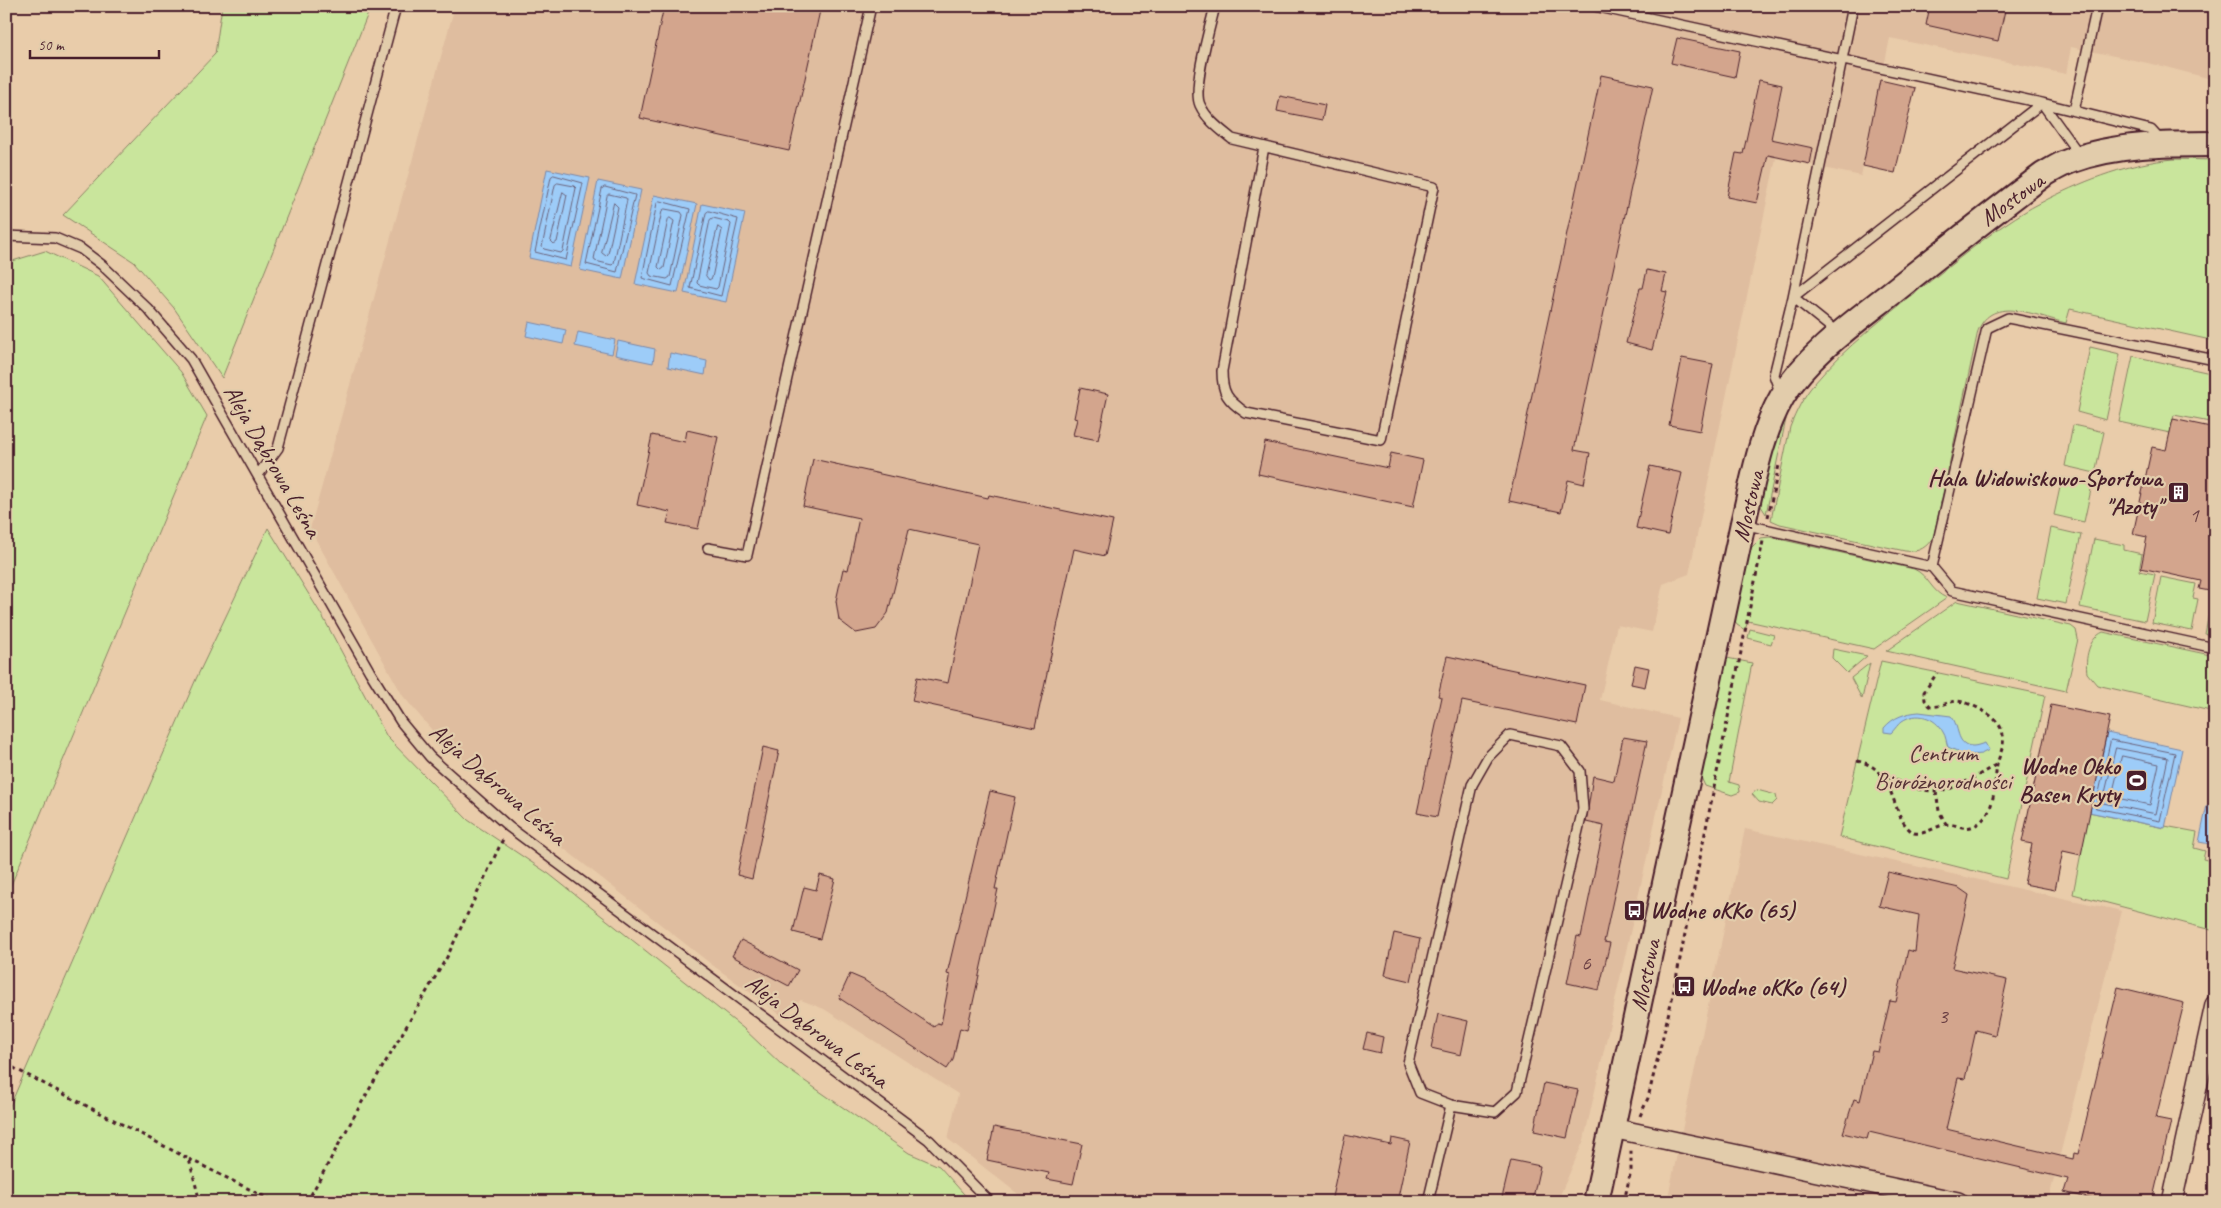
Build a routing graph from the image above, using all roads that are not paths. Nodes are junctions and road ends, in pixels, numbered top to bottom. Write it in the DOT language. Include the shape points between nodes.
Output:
graph roads {
  1 [pos="396,6"];
  2 [pos="871,6"];
  3 [pos="1215,6"];
  4 [pos="1594,6"];
  5 [pos="1852,6"];
  6 [pos="2097,6"];
  7 [pos="1841,59"];
  8 [pos="2042,103"];
  9 [pos="2074,111"];
  10 [pos="2164,144"];
  11 [pos="2215,144"];
  12 [pos="1264,147"];
  13 [pos="2081,157"];
  14 [pos="6,236"];
  15 [pos="1793,297"];
  16 [pos="1839,334"];
  17 [pos="2215,360"];
  18 [pos="1782,398"];
  19 [pos="258,474"];
  20 [pos="1755,526"];
  21 [pos="708,548"];
  22 [pos="1932,567"];
  23 [pos="2215,648"];
  24 [pos="2215,1005"];
  25 [pos="1451,1105"];
  26 [pos="1623,1130"];
  27 [pos="990,1202"];
  28 [pos="1428,1202"];
  29 [pos="1596,1202"];
  30 [pos="1958,1202"];
  31 [pos="2172,1202"];
  1 -- 19 [label="lane" via="278,448"];
  2 -- 21 [label="lane" via="747,554"];
  3 -- 12 [label="lane" via="1198,80 1199,104 1211,121 1232,139"];
  4 -- 7 [label="lane"];
  5 -- 7 [label="lane"];
  6 -- 9 [label="lane"];
  7 -- 8 [label="lane"];
  7 -- 15 [label="lane"];
  8 -- 9 [label="lane"];
  8 -- 13 [label="lane"];
  8 -- 15 [label="lane"];
  9 -- 10 [label="lane" via="2151,130"];
  10 -- 11 [label="street, Mostowa"];
  10 -- 13 [label="street, Mostowa"];
  12 -- 12 [label="lane" via="1434,187 1381,440 1246,413 1222,389 1222,371"];
  13 -- 16 [label="street, Mostowa" via="2043,175"];
  14 -- 19 [label="lane, Aleja Dąbrowa Leśna" via="55,238 81,249 102,265 148,309 191,359"];
  15 -- 16 [label="lane"];
  15 -- 18 [label="lane" via="1774,375"];
  16 -- 18 [label="street, Mostowa" via="1794,379"];
  17 -- 22 [label="lane" via="2008,318 1987,328"];
  18 -- 20 [label="street, Mostowa" via="1757,463"];
  19 -- 27 [label="lane, Aleja Dąbrowa Leśna" via="370,672 401,722 430,757 509,827 929,1140"];
  20 -- 22 [label="lane"];
  20 -- 26 [label="street, Mostowa"];
  22 -- 23 [label="lane" via="1952,591"];
  24 -- 31 [label="street"];
  25 -- 25 [label="lane" via="1495,1112 1517,1092 1583,809 1580,772 1561,746 1510,735 1488,757 1472,785 1408,1064 1420,1093"];
  25 -- 28 [label="lane"];
  26 -- 29 [label="street, Mostowa"];
  26 -- 30 [label="street"];
}
